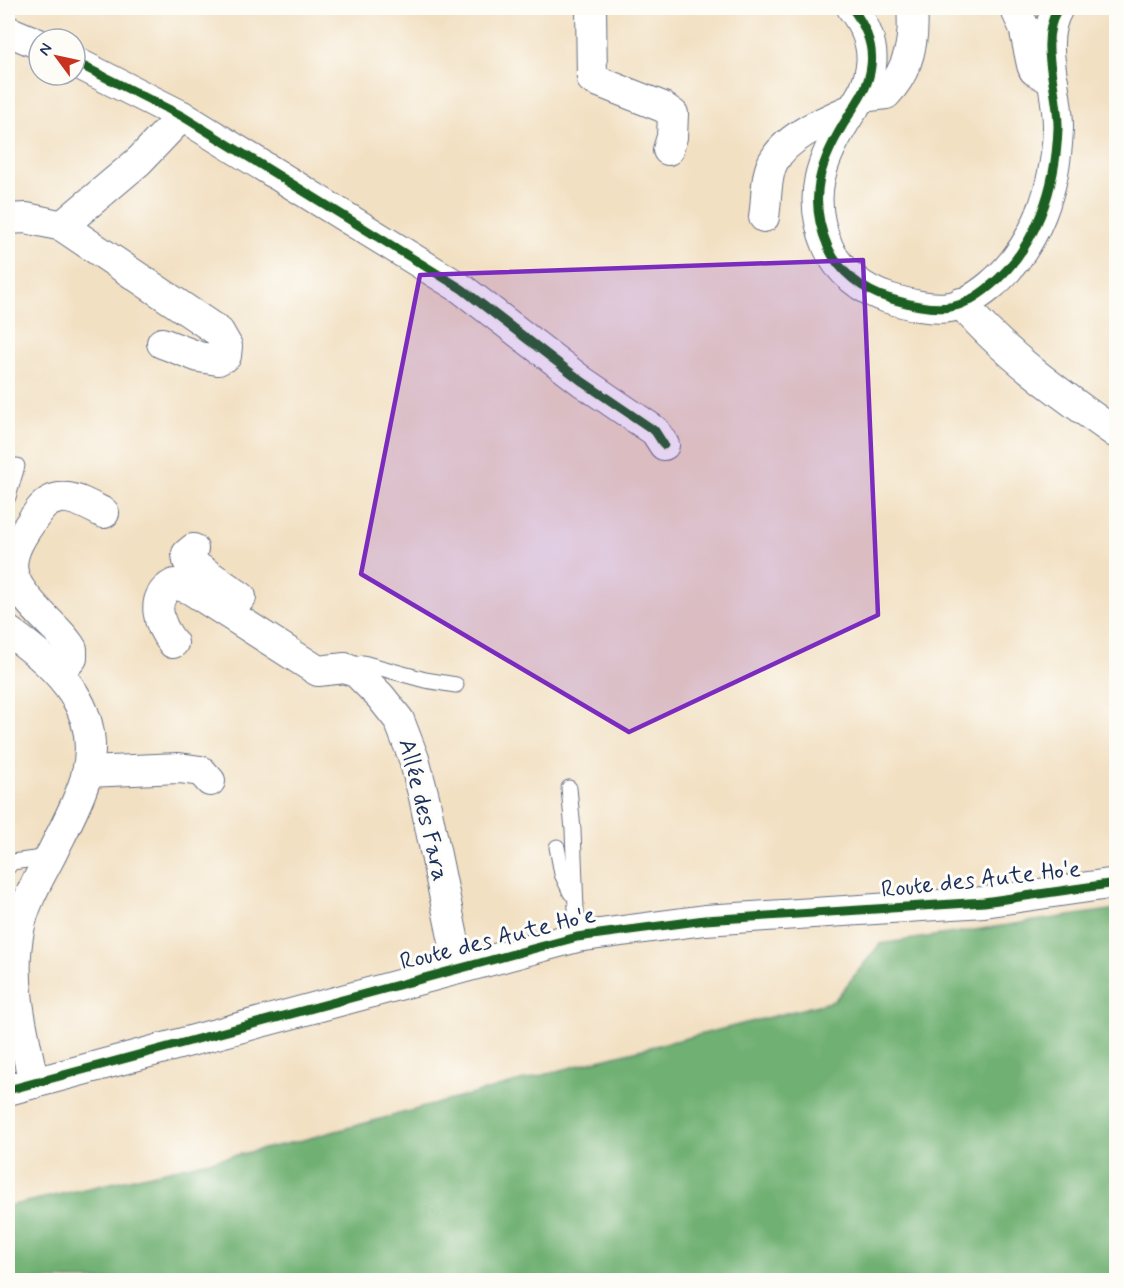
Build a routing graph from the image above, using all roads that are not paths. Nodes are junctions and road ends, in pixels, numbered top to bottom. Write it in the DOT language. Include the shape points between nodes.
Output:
graph roads {
  1 [pos="591,8"];
  2 [pos="852,8"];
  3 [pos="912,8"];
  4 [pos="1015,8"];
  5 [pos="1058,8"];
  6 [pos="8,32"];
  7 [pos="27,39"];
  8 [pos="87,68"];
  9 [pos="1053,81"];
  10 [pos="857,103"];
  11 [pos="182,116"];
  12 [pos="668,150"];
  13 [pos="764,216"];
  14 [pos="8,219"];
  15 [pos="63,225"];
  16 [pos="961,303"];
  17 [pos="162,343"];
  18 [pos="1116,433"];
  19 [pos="664,445"];
  20 [pos="17,466"];
  21 [pos="8,497"];
  22 [pos="104,513"];
  23 [pos="193,549"];
  24 [pos="8,631"];
  25 [pos="173,643"];
  26 [pos="331,670"];
  27 [pos="60,672"];
  28 [pos="456,685"];
  29 [pos="87,772"];
  30 [pos="210,781"];
  31 [pos="569,788"];
  32 [pos="557,847"];
  33 [pos="50,857"];
  34 [pos="8,867"];
  35 [pos="1116,883"];
  36 [pos="574,898"];
  37 [pos="577,937"];
  38 [pos="459,966"];
  39 [pos="21,1086"];
  1 -- 12 [label="street" via="592,79 663,106 673,114"];
  2 -- 10 [label="street" via="862,21 872,65 866,89"];
  3 -- 10 [label="street" via="914,29 900,79 886,94"];
  4 -- 9 [label="street" via="1024,27 1034,70"];
  5 -- 9 [label="street" via="1050,27"];
  6 -- 7 [label="street"];
  8 -- 11 [label="street"];
  9 -- 16 [label="street" via="1058,127 1050,189 1037,225 1023,251 1003,275 978,296"];
  10 -- 13 [label="street" via="782,149 767,183"];
  10 -- 16 [label="street" via="821,167 816,195 820,228 831,255 848,275 877,295 913,306 951,307"];
  11 -- 15 [label="street" via="139,161"];
  11 -- 19 [label="street" via="462,289 583,382 655,431"];
  14 -- 15 [label="street"];
  15 -- 17 [label="street" via="219,332 227,346 226,356 218,360 199,357"];
  16 -- 18 [label="street" via="976,321 1057,391"];
  20 -- 21 [label="lane"];
  22 -- 27 [label="street" via="75,499 55,497 34,518 12,557 11,570 24,597 72,649 72,658"];
  23 -- 26 [label="street" via="187,554 189,561"];
  24 -- 27 [label="street"];
  25 -- 26 [label="street" via="162,630 158,613 159,599 174,584"];
  26 -- 28 [label="lane" via="363,663"];
  26 -- 38 [label="street, Allée des Fara" via="357,673 399,720 414,759"];
  27 -- 29 [label="street" via="88,727"];
  29 -- 30 [label="street" via="179,768 201,771"];
  29 -- 33 [label="street"];
  31 -- 36 [label="lane"];
  32 -- 36 [label="lane" via="562,874"];
  33 -- 34 [label="lane" via="12,862"];
  33 -- 39 [label="street" via="27,905 15,954 22,1027"];
  35 -- 37 [label="street, Route des Aute Ho'e" via="984,902 705,920"];
  36 -- 37 [label="lane"];
  37 -- 38 [label="street, Route des Aute Ho'e"];
  38 -- 39 [label="street, Route des Aute Ho'e"];
}
